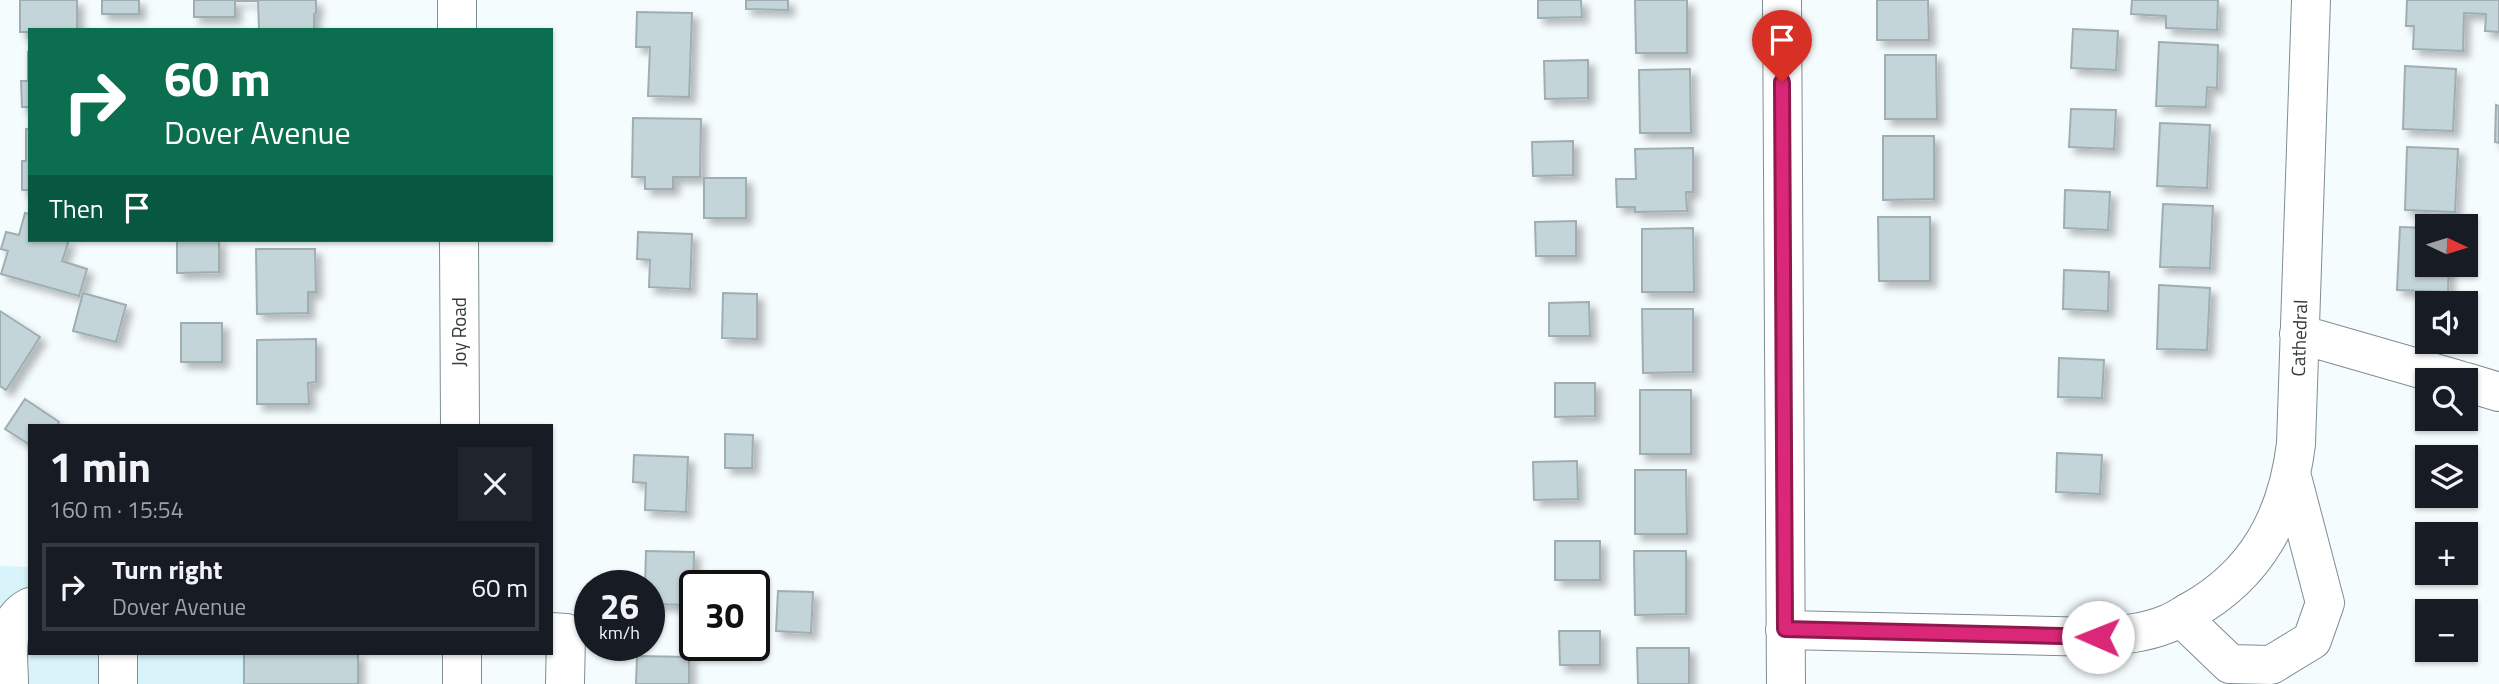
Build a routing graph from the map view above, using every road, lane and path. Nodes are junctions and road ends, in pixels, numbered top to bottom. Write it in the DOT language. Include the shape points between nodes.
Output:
graph roads {
  1 [pos="457,0"];
  2 [pos="1782,0"];
  3 [pos="2311,0"];
  4 [pos="457,28"];
  5 [pos="459,242"];
  6 [pos="2299,334"];
  7 [pos="2417,368"];
  8 [pos="2478,386"];
  9 [pos="2499,392"];
  10 [pos="460,424"];
  11 [pos="2292,477"];
  12 [pos="28,608"];
  13 [pos="2174,620"];
  14 [pos="1785,629"];
  15 [pos="553,632"];
  16 [pos="118,655"];
  17 [pos="461,655"];
  18 [pos="9,684"];
  19 [pos="118,684"];
  20 [pos="462,684"];
  21 [pos="565,684"];
  22 [pos="1786,684"];
  1 -- 4 [label="street"];
  2 -- 14 [label="street"];
  3 -- 6 [label="street, Cathedral"];
  5 -- 10 [label="street, Joy Road"];
  6 -- 7 [label="street"];
  6 -- 11 [label="street, Cathedral"];
  8 -- 9 [label="street"];
  11 -- 13 [label="street, Cathedral" via="2262,548 2237,578"];
  11 -- 13 [label="street" via="2325,603 2312,640 2271,665 2231,664"];
  12 -- 18 [label="street" via="8,631"];
  13 -- 14 [label="street, Cathedral" via="2131,634 2098,637"];
  14 -- 22 [label="street"];
  15 -- 21 [label="street" via="566,632"];
  16 -- 19 [label="street"];
  17 -- 20 [label="street"];
}
